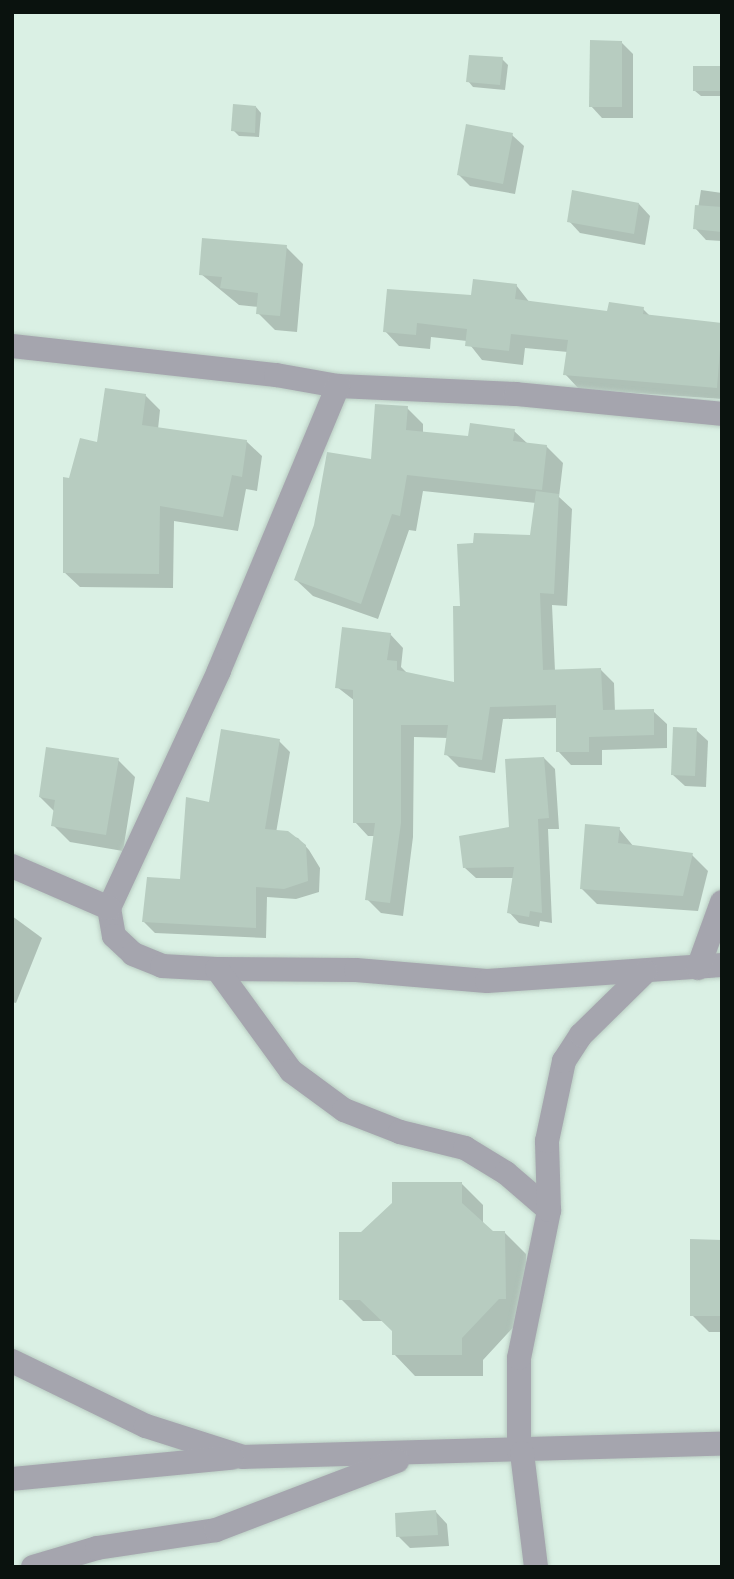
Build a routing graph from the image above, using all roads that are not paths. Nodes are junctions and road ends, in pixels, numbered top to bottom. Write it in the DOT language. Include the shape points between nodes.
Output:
graph roads {
  1 [pos="12,346"];
  2 [pos="338,386"];
  3 [pos="722,414"];
  4 [pos="12,866"];
  5 [pos="722,902"];
  6 [pos="109,908"];
  7 [pos="710,966"];
  8 [pos="218,969"];
  9 [pos="645,972"];
  10 [pos="549,1210"];
  11 [pos="12,1361"];
  12 [pos="722,1444"];
  13 [pos="521,1452"];
  14 [pos="412,1455"];
  15 [pos="243,1457"];
  16 [pos="12,1479"];
  17 [pos="33,1567"];
  18 [pos="536,1567"];
  1 -- 2 [label="street"];
  2 -- 3 [label="street" via="516,394"];
  2 -- 6 [label="street" via="219,671"];
  4 -- 6 [label="street"];
  5 -- 7 [label="street"];
  6 -- 8 [label="street" via="114,936 133,954 162,966"];
  7 -- 9 [label="street"];
  8 -- 9 [label="street" via="356,970 487,981"];
  8 -- 10 [label="street" via="291,1071 344,1110 400,1132 465,1148 506,1173"];
  9 -- 10 [label="street" via="581,1035 564,1061 547,1141"];
  10 -- 13 [label="street" via="519,1358"];
  11 -- 15 [label="street" via="146,1426"];
  12 -- 13 [label="street"];
  13 -- 14 [label="street"];
  13 -- 18 [label="street"];
  14 -- 15 [label="street"];
  14 -- 17 [label="street" via="216,1531 97,1548"];
  15 -- 16 [label="street"];
}
